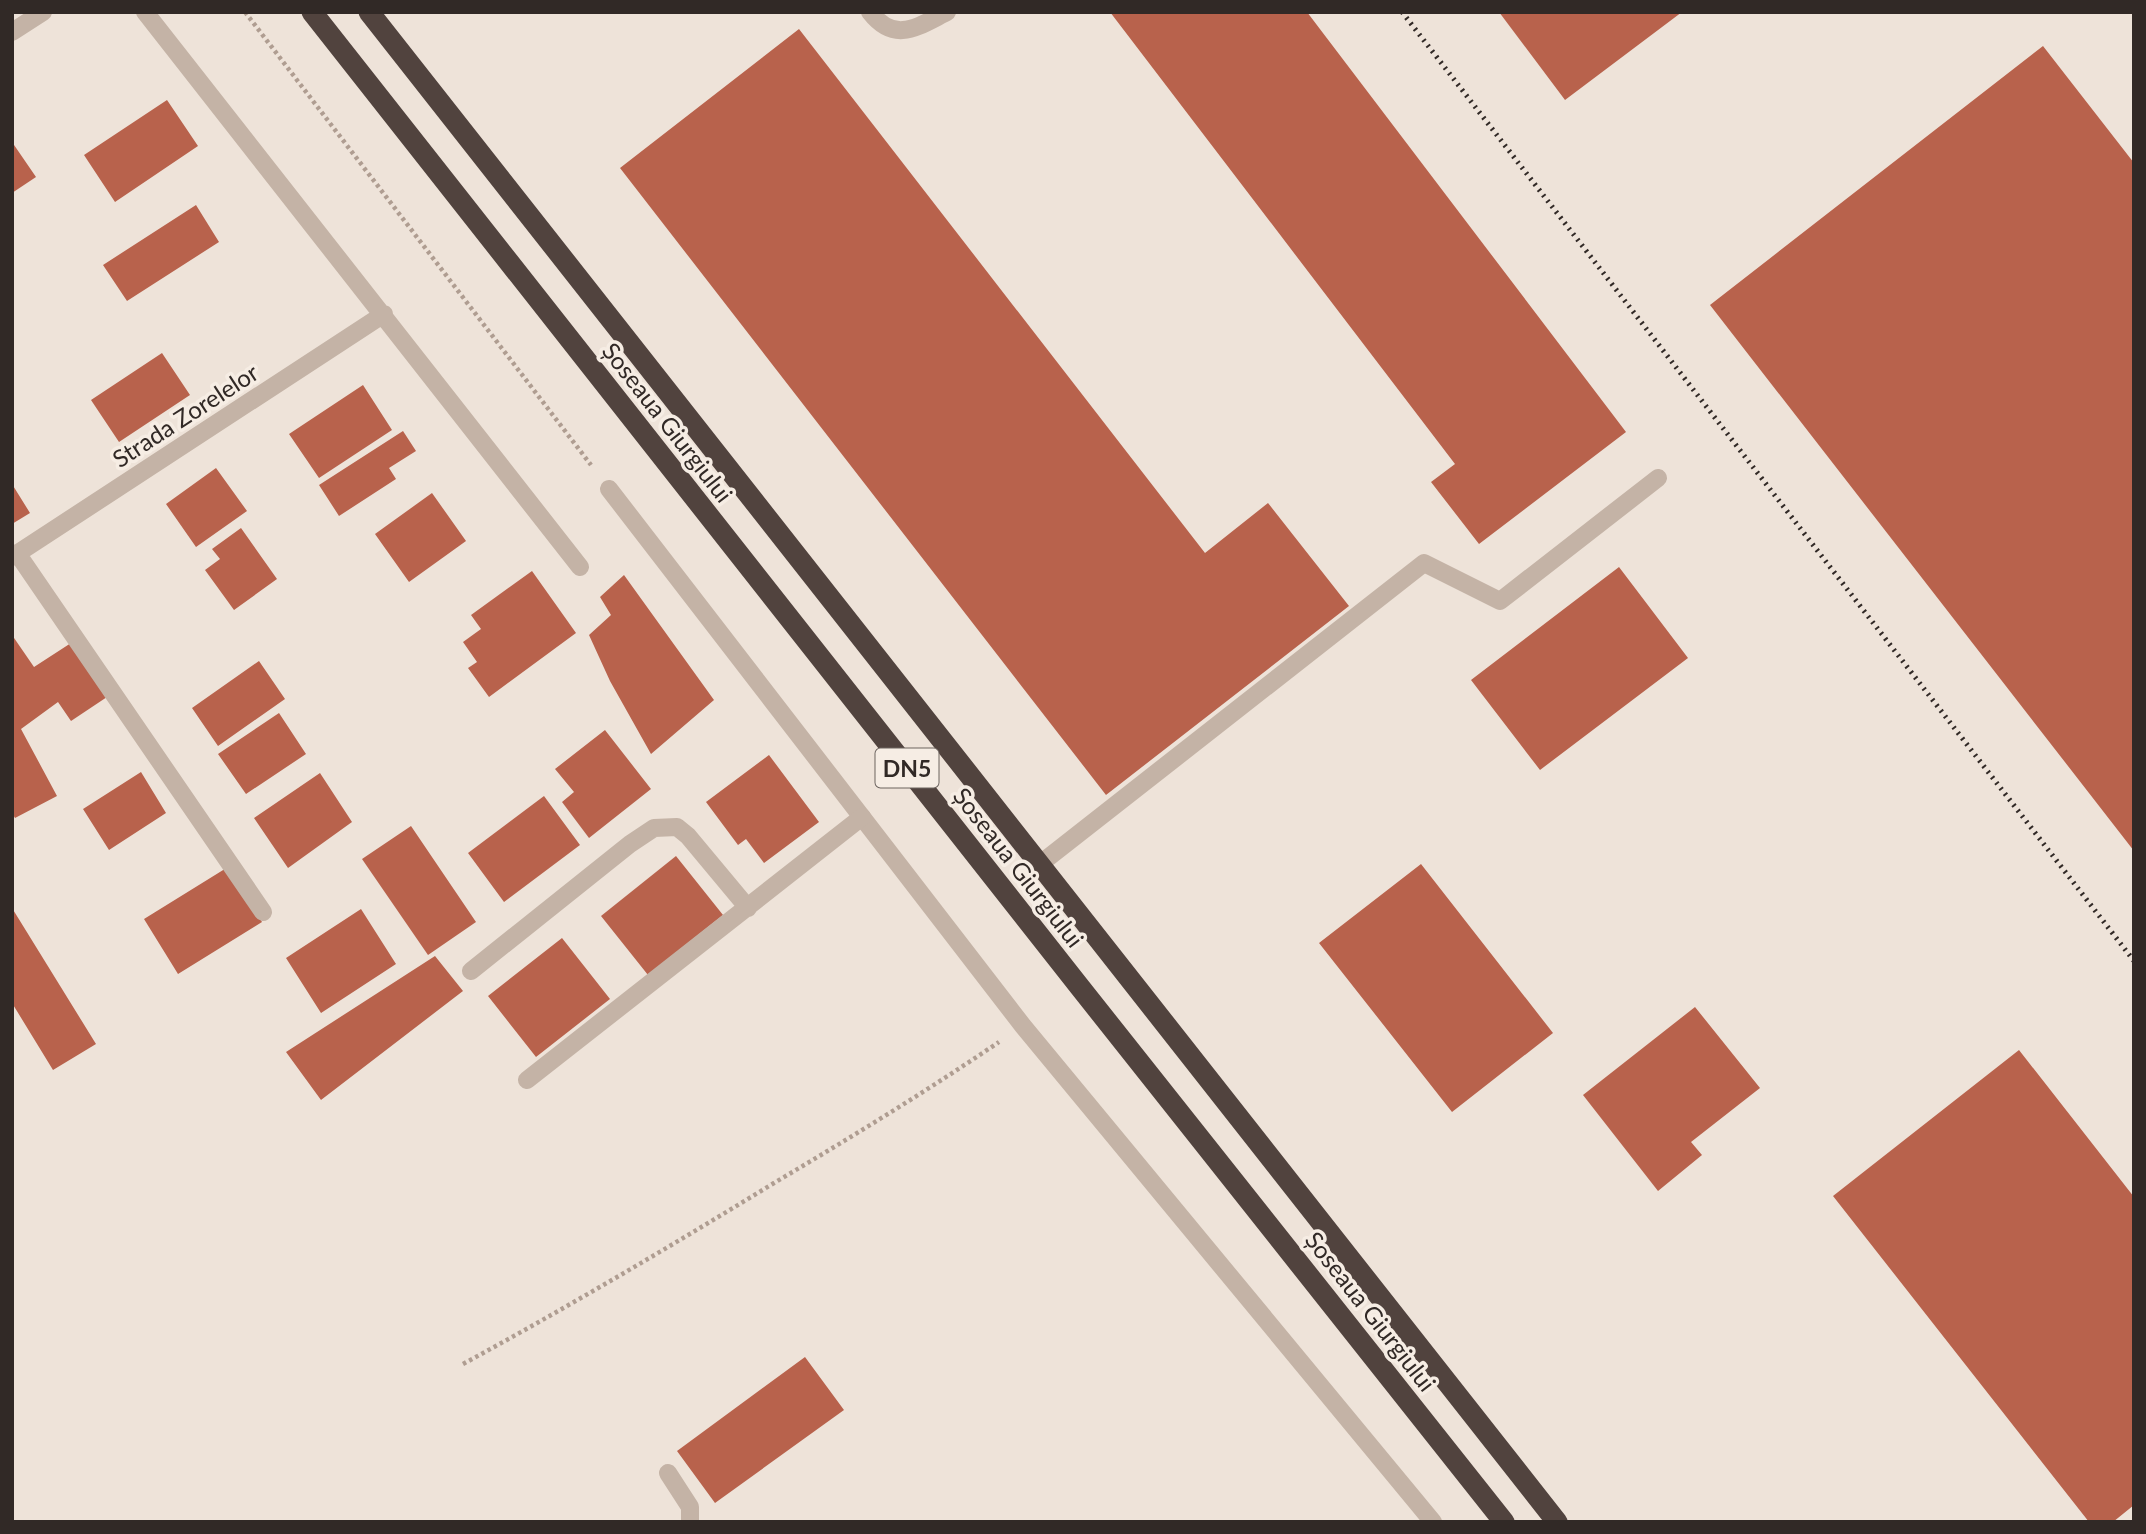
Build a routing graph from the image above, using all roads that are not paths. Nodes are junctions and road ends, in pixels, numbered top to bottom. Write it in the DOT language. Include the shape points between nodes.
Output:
graph roads {
  1 [pos="43,12"];
  2 [pos="145,12"];
  3 [pos="312,12"];
  4 [pos="369,12"];
  5 [pos="870,12"];
  6 [pos="947,12"];
  7 [pos="12,32"];
  8 [pos="384,314"];
  9 [pos="1658,478"];
  10 [pos="609,489"];
  11 [pos="15,555"];
  12 [pos="580,567"];
  13 [pos="862,817"];
  14 [pos="1040,864"];
  15 [pos="748,908"];
  16 [pos="263,912"];
  17 [pos="471,971"];
  18 [pos="527,1080"];
  19 [pos="668,1473"];
  20 [pos="690,1522"];
  21 [pos="1433,1522"];
  22 [pos="1504,1522"];
  23 [pos="1557,1522"];
  1 -- 7 [label="street"];
  2 -- 8 [label="street"];
  3 -- 22 [label="highway, Șoseaua Giurgiului / DN5"];
  4 -- 14 [label="highway, Șoseaua Giurgiului / DN5"];
  5 -- 6 [label="street" via="881,25 897,31"];
  8 -- 11 [label="street, Strada Zorelelor"];
  8 -- 12 [label="street"];
  9 -- 14 [label="street" via="1500,601 1424,563"];
  10 -- 13 [label="street"];
  11 -- 16 [label="street"];
  13 -- 15 [label="street"];
  13 -- 21 [label="street" via="1023,1026"];
  14 -- 23 [label="highway, Șoseaua Giurgiului / DN5"];
  15 -- 17 [label="street" via="688,836 677,827 654,828"];
  15 -- 18 [label="street"];
  19 -- 20 [label="street" via="690,1507"];
}
